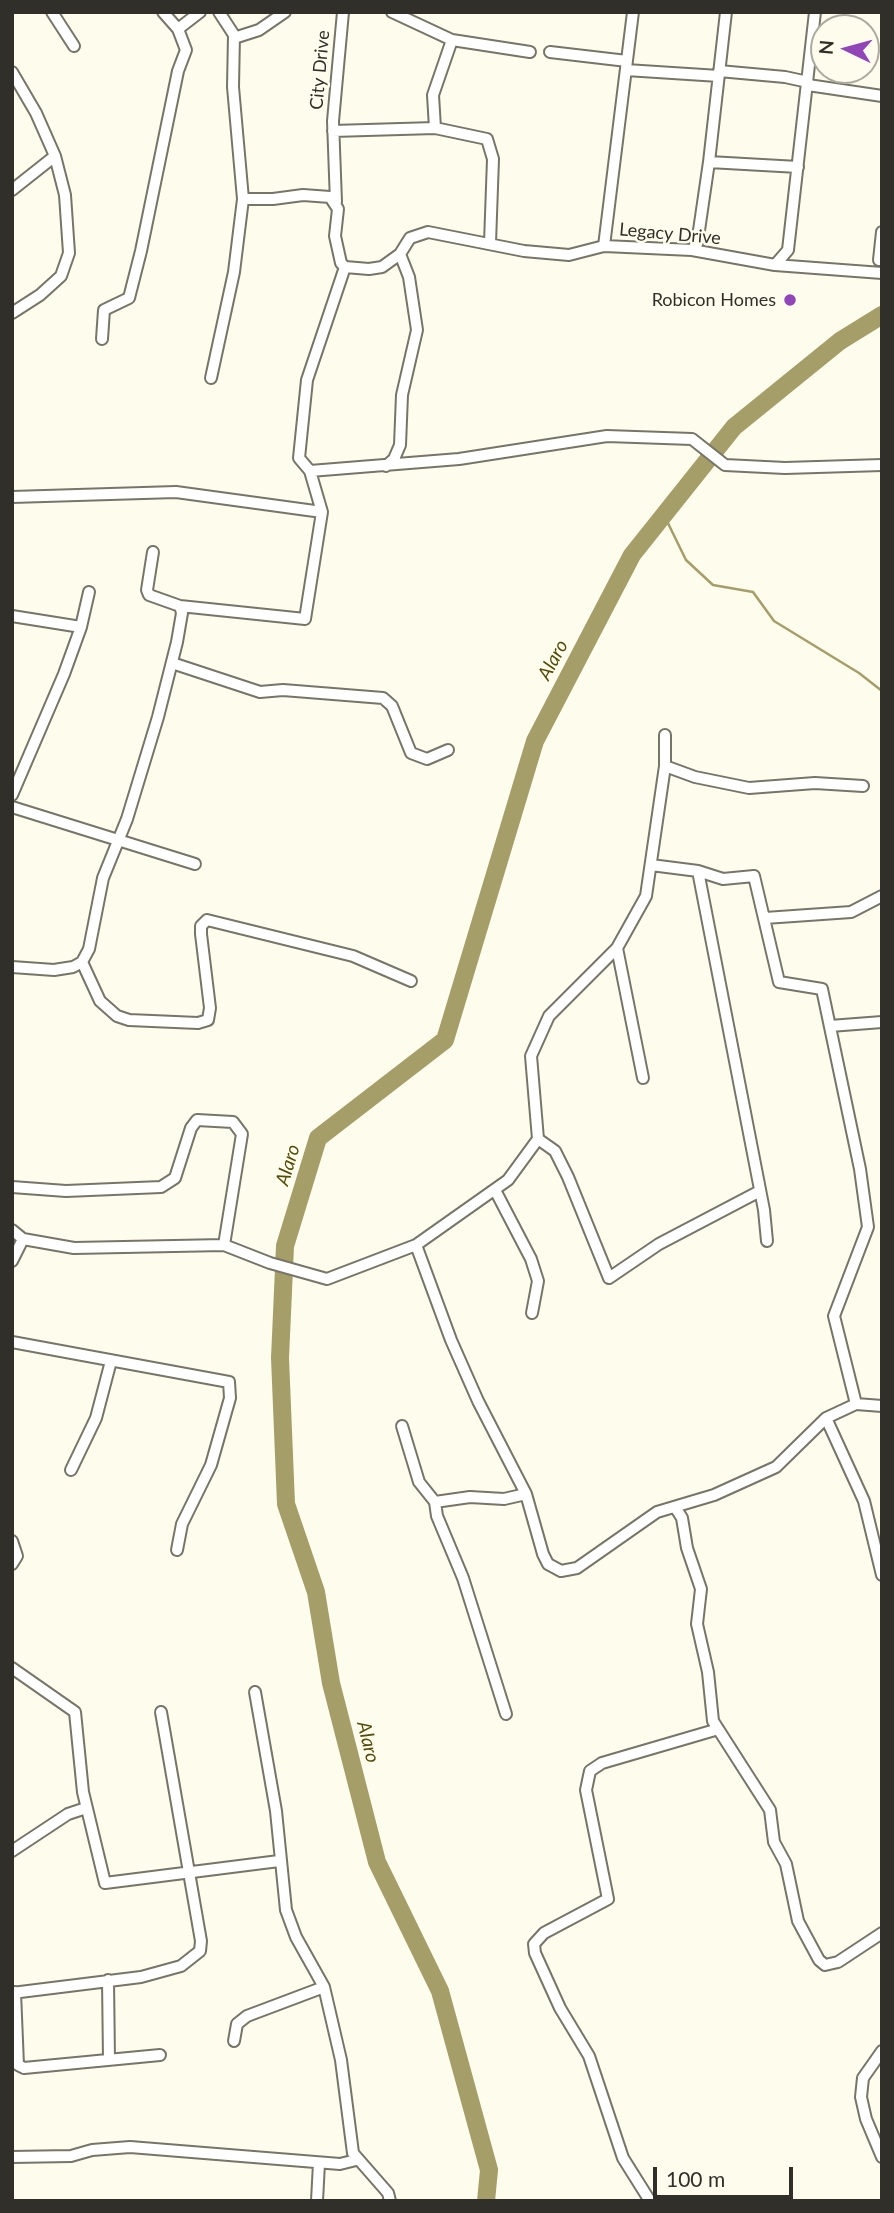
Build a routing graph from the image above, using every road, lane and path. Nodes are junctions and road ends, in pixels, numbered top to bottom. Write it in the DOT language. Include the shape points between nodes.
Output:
graph roads {
  1 [pos="52,12"];
  2 [pos="163,12"];
  3 [pos="200,12"];
  4 [pos="219,12"];
  5 [pos="285,12"];
  6 [pos="343,12"];
  7 [pos="392,12"];
  8 [pos="633,12"];
  9 [pos="726,12"];
  10 [pos="815,12"];
  11 [pos="178,29"];
  12 [pos="234,38"];
  13 [pos="452,40"];
  14 [pos="74,46"];
  15 [pos="530,52"];
  16 [pos="550,52"];
  17 [pos="627,65"];
  18 [pos="12,72"];
  19 [pos="719,74"];
  20 [pos="808,83"];
  21 [pos="882,96"];
  22 [pos="435,128"];
  23 [pos="333,131"];
  24 [pos="55,156"];
  25 [pos="709,162"];
  26 [pos="798,167"];
  27 [pos="12,190"];
  28 [pos="243,199"];
  29 [pos="336,202"];
  30 [pos="882,232"];
  31 [pos="490,243"];
  32 [pos="604,246"];
  33 [pos="692,250"];
  34 [pos="400,254"];
  35 [pos="879,260"];
  36 [pos="775,265"];
  37 [pos="345,267"];
  38 [pos="882,273"];
  39 [pos="12,313"];
  40 [pos="102,339"];
  41 [pos="211,378"];
  42 [pos="882,465"];
  43 [pos="385,467"];
  44 [pos="310,471"];
  45 [pos="12,497"];
  46 [pos="322,512"];
  47 [pos="153,552"];
  48 [pos="89,592"];
  49 [pos="180,606"];
  50 [pos="12,616"];
  51 [pos="81,627"];
  52 [pos="172,663"];
  53 [pos="665,734"];
  54 [pos="448,750"];
  55 [pos="665,766"];
  56 [pos="863,786"];
  57 [pos="12,794"];
  58 [pos="12,807"];
  59 [pos="118,840"];
  60 [pos="195,864"];
  61 [pos="652,865"];
  62 [pos="698,871"];
  63 [pos="882,896"];
  64 [pos="765,918"];
  65 [pos="617,948"];
  66 [pos="82,961"];
  67 [pos="12,967"];
  68 [pos="411,981"];
  69 [pos="882,1022"];
  70 [pos="830,1027"];
  71 [pos="643,1078"];
  72 [pos="538,1139"];
  73 [pos="12,1187"];
  74 [pos="495,1190"];
  75 [pos="760,1191"];
  76 [pos="12,1230"];
  77 [pos="23,1239"];
  78 [pos="767,1241"];
  79 [pos="224,1244"];
  80 [pos="416,1245"];
  81 [pos="12,1262"];
  82 [pos="532,1313"];
  83 [pos="12,1342"];
  84 [pos="111,1361"];
  85 [pos="856,1405"];
  86 [pos="882,1406"];
  87 [pos="826,1418"];
  88 [pos="401,1426"];
  89 [pos="71,1471"];
  90 [pos="526,1494"];
  91 [pos="435,1502"];
  92 [pos="675,1507"];
  93 [pos="12,1541"];
  94 [pos="177,1550"];
  95 [pos="12,1564"];
  96 [pos="882,1575"];
  97 [pos="12,1668"];
  98 [pos="255,1692"];
  99 [pos="161,1712"];
  100 [pos="506,1714"];
  101 [pos="715,1730"];
  102 [pos="86,1808"];
  103 [pos="12,1851"];
  104 [pos="279,1861"];
  105 [pos="188,1873"];
  106 [pos="882,1933"];
  107 [pos="108,1980"];
  108 [pos="324,1987"];
  109 [pos="13,1992"];
  110 [pos="234,2041"];
  111 [pos="882,2051"];
  112 [pos="160,2055"];
  113 [pos="109,2060"];
  114 [pos="12,2157"];
  115 [pos="882,2157"];
  116 [pos="356,2160"];
  117 [pos="319,2163"];
  118 [pos="317,2201"];
  119 [pos="390,2201"];
  120 [pos="650,2201"];
  1 -- 14 [label="street"];
  2 -- 11 [label="street"];
  3 -- 11 [label="street"];
  4 -- 12 [label="street"];
  5 -- 12 [label="street" via="259,30"];
  6 -- 23 [label="street, City Drive"];
  7 -- 13 [label="street"];
  8 -- 17 [label="street"];
  9 -- 19 [label="street"];
  10 -- 20 [label="street"];
  11 -- 40 [label="street" via="186,50 171,100 141,251 129,298 104,310"];
  12 -- 28 [label="street" via="233,87"];
  13 -- 15 [label="street"];
  13 -- 22 [label="street" via="434,88"];
  16 -- 17 [label="street"];
  17 -- 19 [label="street"];
  17 -- 32 [label="street"];
  18 -- 24 [label="street"];
  19 -- 20 [label="street" via="785,76"];
  19 -- 25 [label="street"];
  20 -- 21 [label="street"];
  20 -- 26 [label="street"];
  22 -- 23 [label="street"];
  22 -- 31 [label="street" via="487,139 493,159"];
  23 -- 29 [label="street, City Drive"];
  24 -- 27 [label="street"];
  24 -- 39 [label="street" via="65,195 68,261 52,285"];
  25 -- 26 [label="street"];
  25 -- 33 [label="street" via="697,244"];
  26 -- 36 [label="street" via="788,250"];
  28 -- 29 [label="street" via="320,195"];
  28 -- 41 [label="street" via="234,272"];
  29 -- 37 [label="street, City Drive" via="336,248"];
  30 -- 35 [label="street"];
  31 -- 32 [label="street, Legacy Drive" via="569,255"];
  31 -- 34 [label="street, Legacy Drive" via="428,232 410,238"];
  32 -- 33 [label="street, Legacy Drive"];
  33 -- 36 [label="street, Legacy Drive"];
  34 -- 37 [label="street, Legacy Drive" via="382,267"];
  34 -- 43 [label="street" via="409,277 417,330 402,395 400,445"];
  36 -- 38 [label="street, Legacy Drive"];
  37 -- 44 [label="street" via="307,380 299,458"];
  42 -- 43 [label="street" via="725,466 692,439 607,436"];
  43 -- 44 [label="street"];
  44 -- 46 [label="street"];
  45 -- 46 [label="street" via="176,492"];
  46 -- 49 [label="street" via="305,620"];
  47 -- 49 [label="street" via="147,594"];
  48 -- 51 [label="street"];
  49 -- 52 [label="street"];
  50 -- 51 [label="street"];
  51 -- 57 [label="street"];
  52 -- 54 [label="street" via="260,692 383,698 411,753 427,759"];
  52 -- 59 [label="street"];
  53 -- 55 [label="street"];
  55 -- 56 [label="street" via="742,787"];
  55 -- 61 [label="street"];
  58 -- 59 [label="street"];
  59 -- 60 [label="street"];
  59 -- 66 [label="street" via="103,878 93,936"];
  61 -- 62 [label="street"];
  61 -- 65 [label="street" via="646,896"];
  62 -- 64 [label="street" via="723,879 754,876"];
  62 -- 75 [label="street"];
  63 -- 64 [label="street" via="851,912"];
  64 -- 70 [label="street" via="779,982 822,989"];
  65 -- 71 [label="street"];
  65 -- 72 [label="street" via="549,1016 531,1056"];
  66 -- 67 [label="street" via="62,969"];
  66 -- 68 [label="street" via="100,1001 129,1020 208,1020 201,934 207,920 352,956"];
  69 -- 70 [label="street"];
  70 -- 85 [label="street" via="869,1227 834,1316"];
  72 -- 74 [label="street"];
  72 -- 75 [label="street" via="555,1151 609,1278 659,1244"];
  73 -- 79 [label="street" via="66,1191 161,1187 175,1178 197,1120 233,1122 242,1134"];
  74 -- 80 [label="street"];
  74 -- 82 [label="street" via="538,1281"];
  75 -- 78 [label="street"];
  76 -- 77 [label="street"];
  77 -- 79 [label="street" via="74,1248"];
  77 -- 81 [label="street"];
  79 -- 80 [label="street" via="327,1279"];
  80 -- 90 [label="street" via="451,1340"];
  83 -- 84 [label="street"];
  84 -- 89 [label="street" via="96,1418"];
  84 -- 94 [label="street" via="229,1381 230,1398 211,1465 182,1524"];
  85 -- 86 [label="street"];
  85 -- 87 [label="street"];
  87 -- 92 [label="street" via="776,1467"];
  87 -- 96 [label="street" via="864,1501"];
  88 -- 91 [label="street" via="419,1482"];
  90 -- 91 [label="street"];
  90 -- 92 [label="street" via="548,1564 569,1572 657,1513"];
  91 -- 100 [label="street"];
  92 -- 101 [label="street" via="701,1589 697,1625"];
  93 -- 95 [label="street" via="17,1556"];
  97 -- 102 [label="street" via="75,1712"];
  98 -- 104 [label="street" via="276,1811"];
  99 -- 105 [label="street"];
  101 -- 106 [label="street" via="770,1810 774,1842 786,1864 798,1921 822,1964 838,1962"];
  101 -- 120 [label="street" via="596,1765 590,1771 586,1790 608,1899 544,1933 534,1944 560,2008 589,2056 623,2158"];
  102 -- 103 [label="street" via="68,1814"];
  102 -- 105 [label="street" via="105,1882"];
  104 -- 105 [label="street"];
  104 -- 108 [label="street" via="286,1910"];
  105 -- 107 [label="street" via="201,1941 194,1958 158,1973"];
  107 -- 109 [label="street"];
  107 -- 113 [label="street"];
  108 -- 110 [label="street" via="247,2016 237,2024"];
  108 -- 116 [label="street"];
  109 -- 113 [label="street" via="18,2065"];
  111 -- 115 [label="street" via="863,2078 861,2097"];
  112 -- 113 [label="street"];
  114 -- 117 [label="street" via="71,2156 130,2147"];
  116 -- 117 [label="street" via="340,2165"];
  116 -- 119 [label="street" via="379,2182"];
  117 -- 118 [label="street"];
}
